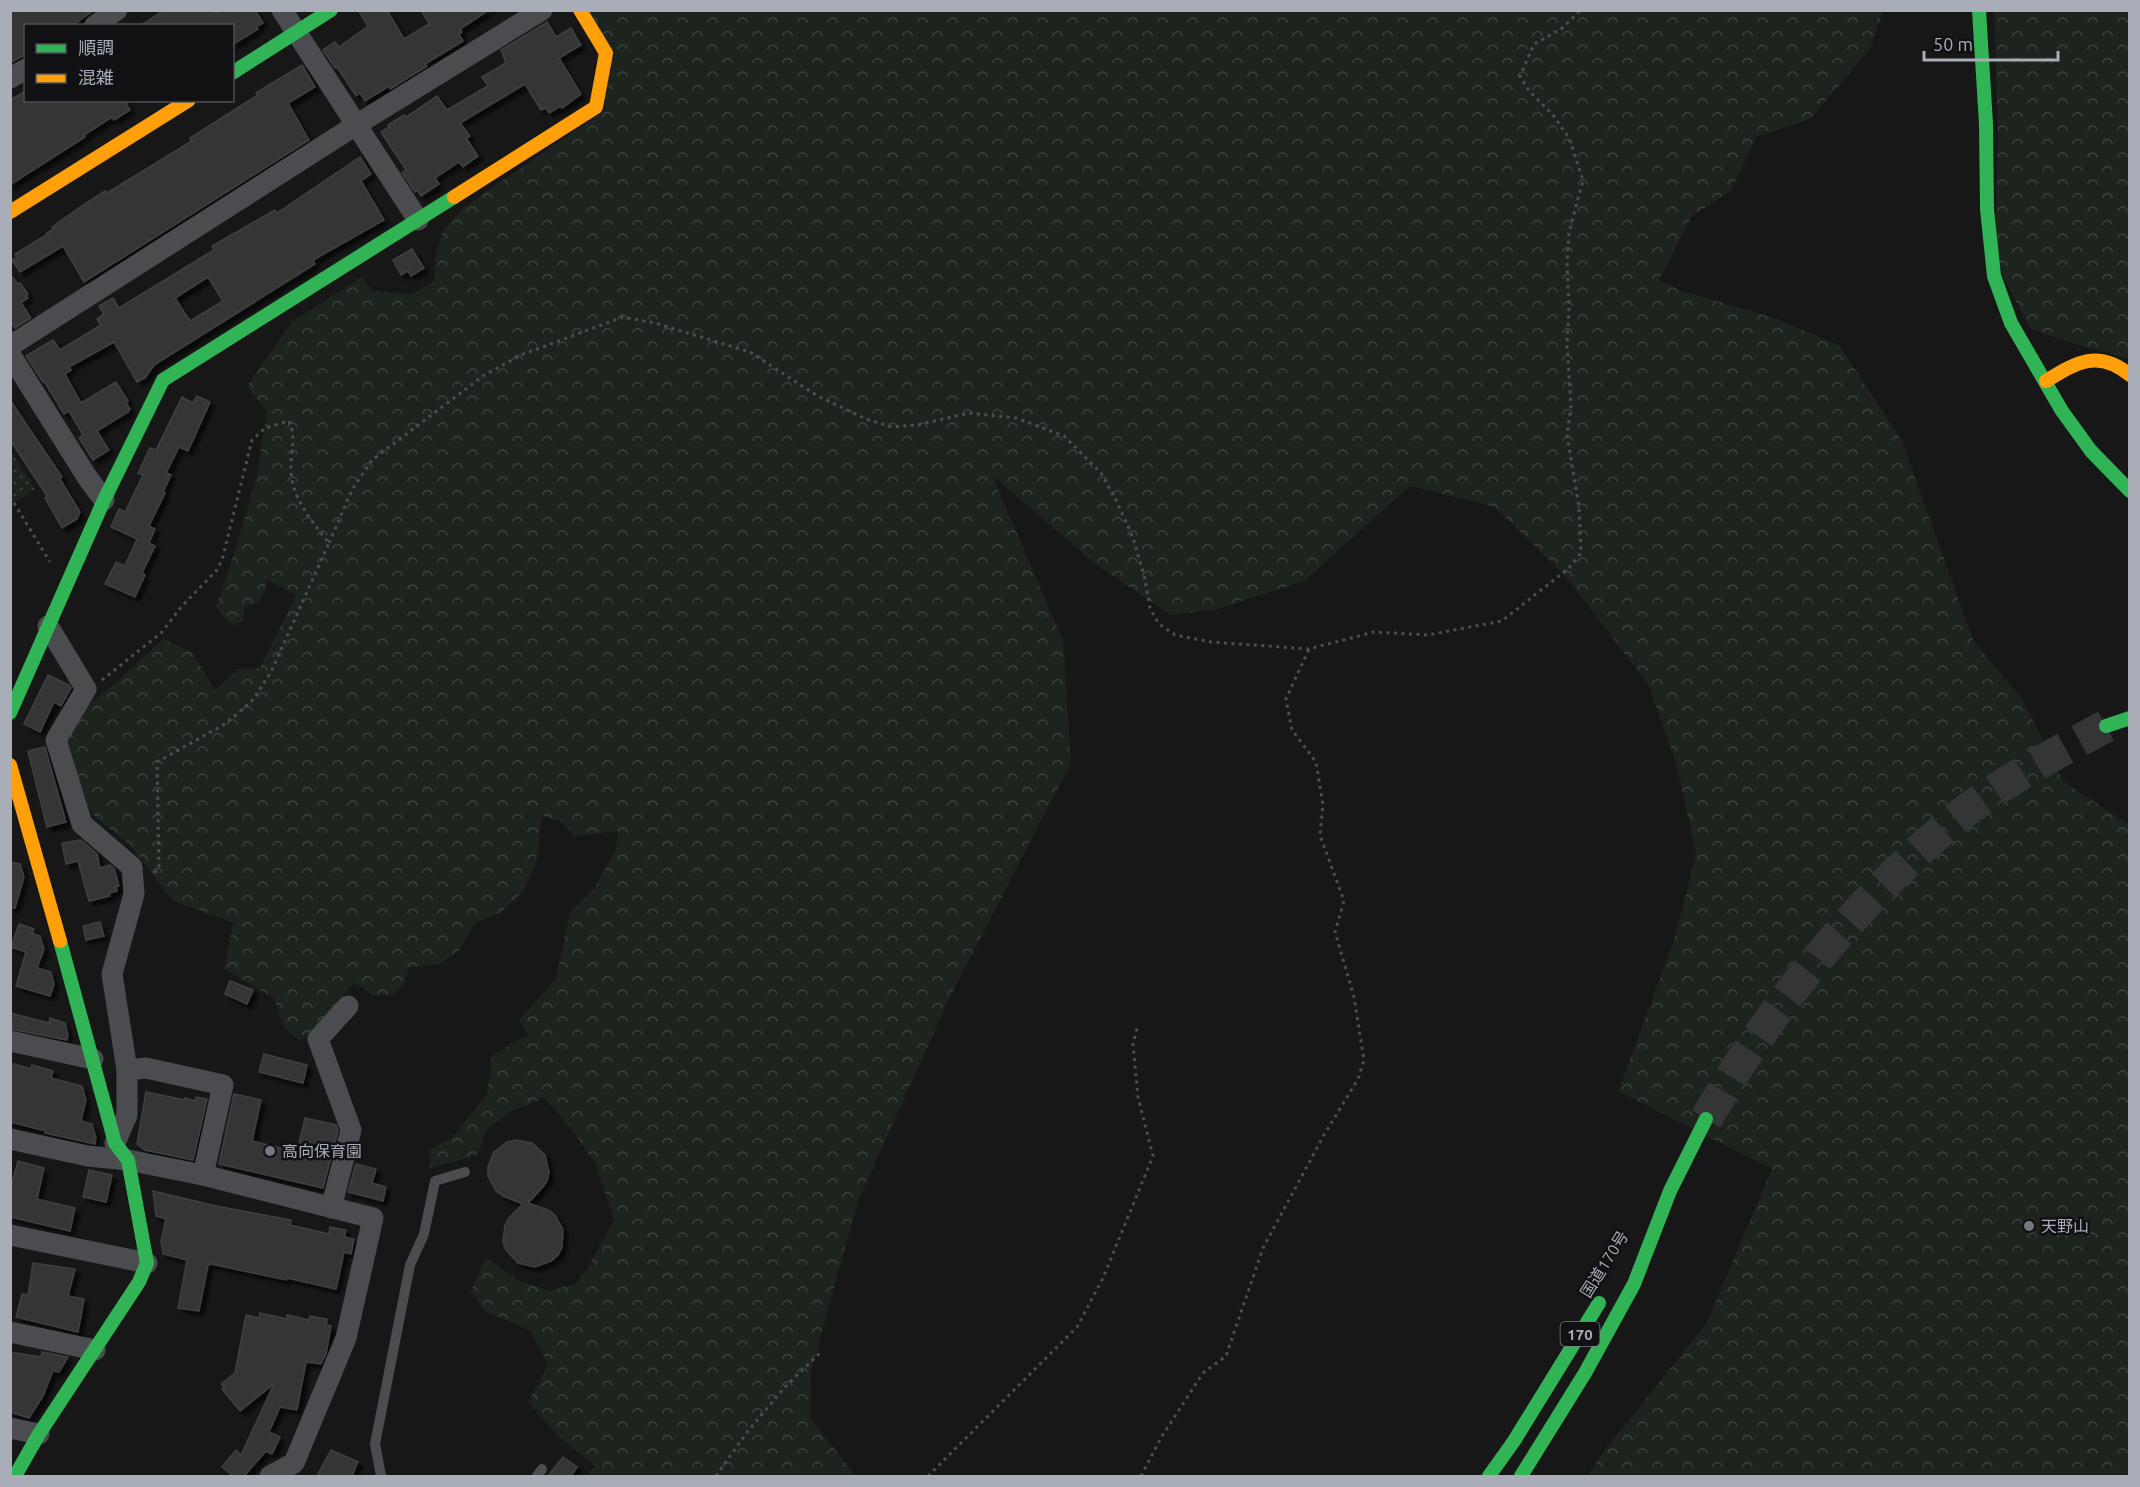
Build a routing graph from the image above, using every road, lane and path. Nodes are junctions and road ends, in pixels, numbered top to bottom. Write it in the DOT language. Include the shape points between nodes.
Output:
graph roads {
  1 [pos="117,10"];
  2 [pos="282,10"];
  3 [pos="331,10"];
  4 [pos="542,10"];
  5 [pos="580,10"];
  6 [pos="1581,10"];
  7 [pos="1979,10"];
  8 [pos="97,24"];
  9 [pos="296,33"];
  10 [pos="24,70"];
  11 [pos="234,72"];
  12 [pos="10,78"];
  13 [pos="186,102"];
  14 [pos="356,125"];
  15 [pos="10,212"];
  16 [pos="418,220"];
  17 [pos="10,346"];
  18 [pos="10,354"];
  19 [pos="2130,375"];
  20 [pos="2046,381"];
  21 [pos="2130,491"];
  22 [pos="104,500"];
  23 [pos="14,503"];
  24 [pos="329,543"];
  25 [pos="66,586"];
  26 [pos="48,626"];
  27 [pos="1309,649"];
  28 [pos="17,675"];
  29 [pos="86,689"];
  30 [pos="10,713"];
  31 [pos="2129,718"];
  32 [pos="2106,726"];
  33 [pos="10,765"];
  34 [pos="132,867"];
  35 [pos="348,1006"];
  36 [pos="1138,1025"];
  37 [pos="10,1041"];
  38 [pos="93,1059"];
  39 [pos="128,1070"];
  40 [pos="1706,1119"];
  41 [pos="10,1139"];
  42 [pos="114,1143"];
  43 [pos="128,1160"];
  44 [pos="465,1172"];
  45 [pos="203,1175"];
  46 [pos="1670,1191"];
  47 [pos="331,1208"];
  48 [pos="10,1234"];
  49 [pos="1634,1246"];
  50 [pos="147,1263"];
  51 [pos="1605,1293"];
  52 [pos="10,1332"];
  53 [pos="95,1350"];
  54 [pos="821,1352"];
  55 [pos="10,1428"];
  56 [pos="39,1434"];
  57 [pos="21,1473"];
  58 [pos="270,1476"];
  59 [pos="381,1476"];
  60 [pos="716,1476"];
  61 [pos="928,1476"];
  62 [pos="1141,1476"];
  63 [pos="1489,1476"];
  64 [pos="1521,1476"];
  1 -- 8 [label="street"];
  2 -- 9 [label="street"];
  3 -- 9 [label="main road"];
  4 -- 14 [label="street"];
  5 -- 16 [label="main road" via="606,53 596,107"];
  6 -- 27 [label="path" via="1561,29 1534,44 1520,75 1569,138 1583,180 1569,232 1567,263 1571,406 1567,435 1579,507 1581,553 1569,568 1502,621 1428,635 1374,632"];
  7 -- 20 [label="main road" via="1987,209 1994,276 2011,323"];
  9 -- 11 [label="main road"];
  9 -- 14 [label="street"];
  10 -- 12 [label="street"];
  13 -- 15 [label="main road"];
  14 -- 16 [label="street"];
  14 -- 17 [label="street"];
  16 -- 22 [label="main road" via="163,380"];
  18 -- 22 [label="street"];
  19 -- 20 [label="main road" via="2110,362 2091,359"];
  20 -- 21 [label="main road" via="2091,451"];
  22 -- 25 [label="main road"];
  23 -- 25 [label="path"];
  24 -- 27 [label="path" via="352,490 372,460 483,376 521,356 623,317 750,352 816,395 892,427 969,413 1016,418 1064,436 1101,473 1117,502 1133,538 1150,608 1158,623 1175,636"];
  24 -- 29 [label="path" via="296,495 291,473 293,430 289,421 265,428 252,440 216,571 161,633"];
  24 -- 34 [label="path" via="270,672 252,701 225,724 157,762 159,869 155,872"];
  25 -- 26 [label="main road"];
  26 -- 28 [label="main road"];
  26 -- 29 [label="street"];
  27 -- 62 [label="path" via="1286,699 1292,730 1316,762 1323,805 1320,835 1344,901 1335,932 1354,997 1364,1060 1358,1079 1263,1248 1226,1356 1203,1373"];
  28 -- 30 [label="main road"];
  29 -- 34 [label="street" via="56,741 82,824"];
  31 -- 32 [label="main road"];
  33 -- 38 [label="main road"];
  34 -- 39 [label="street" via="134,894 112,974"];
  35 -- 47 [label="street" via="318,1039 351,1130"];
  36 -- 61 [label="path" via="1133,1044 1138,1097 1153,1156 1103,1278 1077,1327"];
  37 -- 38 [label="street"];
  38 -- 42 [label="main road"];
  39 -- 42 [label="street" via="127,1115"];
  39 -- 45 [label="street" via="146,1068 223,1085"];
  40 -- 46 [label="main road, 国道170号 / 170"];
  41 -- 43 [label="street" via="88,1156"];
  42 -- 43 [label="main road"];
  43 -- 45 [label="street"];
  43 -- 50 [label="main road"];
  44 -- 59 [label="lane" via="435,1181 424,1234 410,1265 375,1444"];
  45 -- 47 [label="street"];
  46 -- 49 [label="main road, 国道170号 / 170"];
  46 -- 64 [label="main road, 国道170号 / 170" via="1634,1284 1585,1374"];
  47 -- 58 [label="street" via="373,1218 346,1338 294,1463"];
  48 -- 50 [label="street"];
  50 -- 53 [label="main road"];
  51 -- 63 [label="main road, 国道170号 / 170" via="1527,1422"];
  52 -- 53 [label="street"];
  53 -- 56 [label="main road"];
  54 -- 60 [label="path" via="784,1387"];
  55 -- 56 [label="street"];
  56 -- 57 [label="main road"];
}
